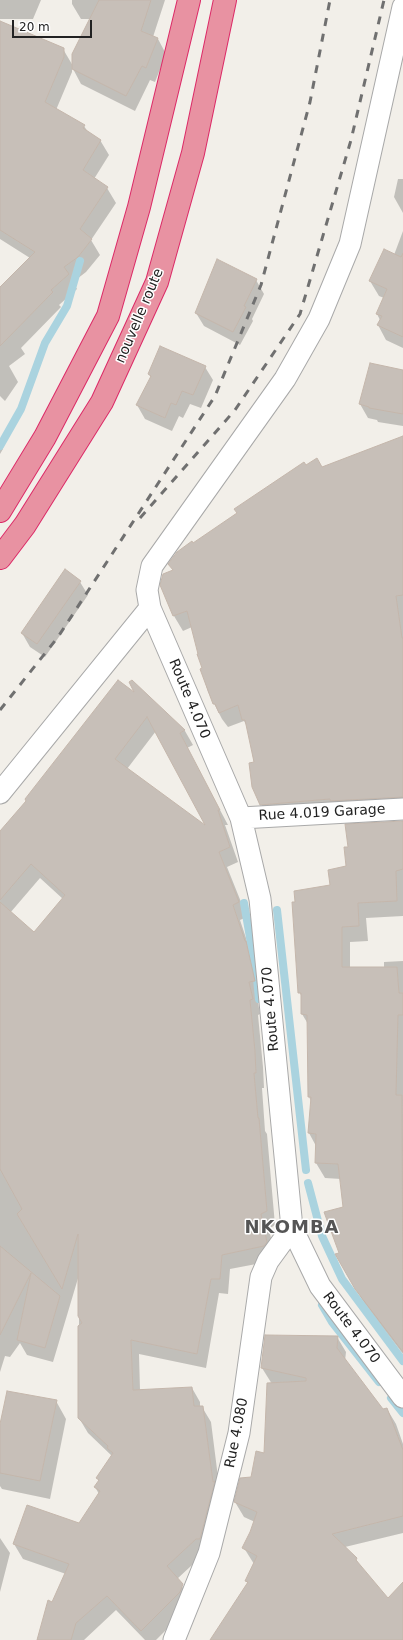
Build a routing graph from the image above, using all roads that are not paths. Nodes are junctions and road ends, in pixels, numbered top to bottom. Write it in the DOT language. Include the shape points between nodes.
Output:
graph roads {
  1 [pos="189,0"];
  2 [pos="225,0"];
  3 [pos="403,7"];
  4 [pos="0,511"];
  5 [pos="0,558"];
  6 [pos="150,608"];
  7 [pos="0,793"];
  8 [pos="403,808"];
  9 [pos="241,818"];
  10 [pos="292,1228"];
  11 [pos="403,1397"];
  12 [pos="174,1640"];
  1 -- 4 [label="highway" via="139,207 108,316 44,437"];
  2 -- 5 [label="highway, nouvelle route" via="193,153 157,282 102,402 24,525"];
  3 -- 6 [label="street, Route 4.070" via="350,244 319,319 286,379 152,566 147,590"];
  6 -- 7 [label="street"];
  6 -- 9 [label="street, Route 4.070"];
  8 -- 9 [label="street, Rue 4.019 Garage"];
  9 -- 10 [label="street, Route 4.070" via="260,899"];
  10 -- 11 [label="street, Route 4.070" via="320,1286"];
  10 -- 12 [label="street, Rue 4.080" via="268,1261 262,1277 239,1433 209,1553"];
}
